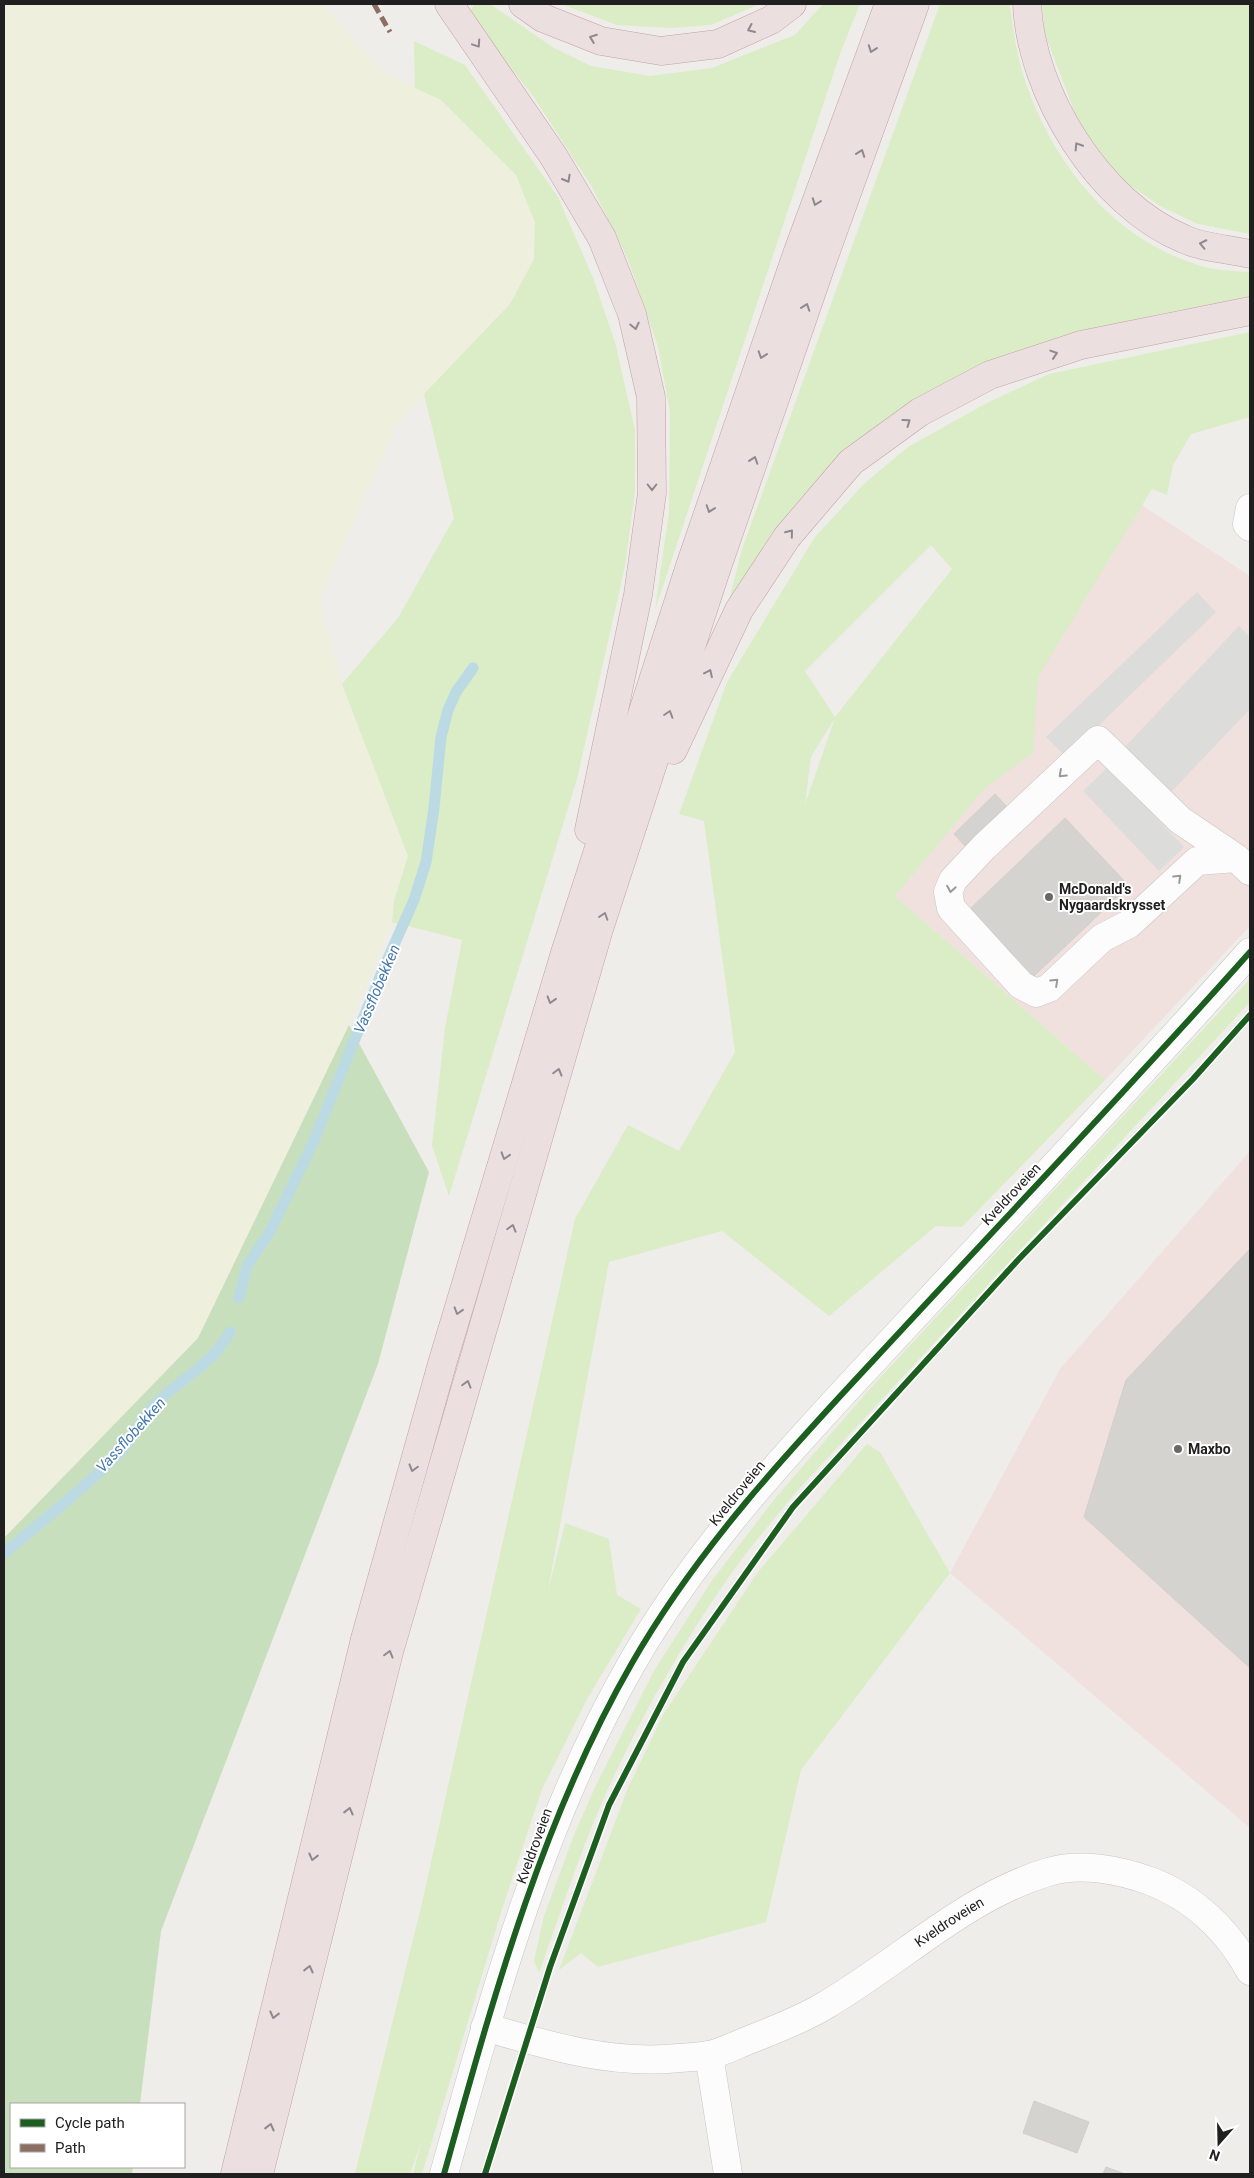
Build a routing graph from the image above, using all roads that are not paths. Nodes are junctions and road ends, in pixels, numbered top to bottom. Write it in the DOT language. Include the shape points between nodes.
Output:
graph roads {
  1 [pos="449,4"];
  2 [pos="523,4"];
  3 [pos="792,4"];
  4 [pos="889,4"];
  5 [pos="915,4"];
  6 [pos="1026,4"];
  7 [pos="1250,254"];
  8 [pos="1250,310"];
  9 [pos="1250,508"];
  10 [pos="1250,527"];
  11 [pos="621,860"];
  12 [pos="1243,864"];
  13 [pos="1250,952"];
  14 [pos="565,953"];
  15 [pos="1250,1970"];
  16 [pos="485,2027"];
  17 [pos="709,2055"];
  18 [pos="235,2174"];
  19 [pos="259,2174"];
  20 [pos="444,2174"];
  21 [pos="728,2174"];
  1 -- 14 [label="highway, one-way" via="554,157 602,238 632,314 651,397 652,493 638,595"];
  3 -- 2 [label="highway, one-way" via="771,20 718,44 661,51 601,41 543,18"];
  4 -- 14 [label="highway, one-way" via="797,254 690,566"];
  11 -- 5 [label="highway, one-way" via="812,290"];
  7 -- 6 [label="highway, one-way" via="1184,240 1136,211 1093,169 1053,104 1028,27"];
  11 -- 8 [label="highway, one-way" via="739,610 787,537 851,462 920,412 990,375 1081,345"];
  9 -- 10 [label="street" via="1247,524"];
  19 -- 11 [label="highway, one-way" via="389,1652"];
  12 -- 12 [label="street, one-way" via="1180,820 1098,740 984,848 953,880 948,892 951,908 1021,986 1036,993 1049,988 1102,938 1129,924 1197,861"];
  13 -- 16 [label="street, Kveldroveien" via="1151,1063 772,1469 699,1560 638,1653 593,1734 538,1872"];
  14 -- 18 [label="highway, one-way" via="442,1364 365,1639"];
  15 -- 17 [label="street, Kveldroveien" via="1208,1915 1168,1888 1131,1874 1088,1868 1050,1871 962,1911 824,2007"];
  16 -- 17 [label="street, Kveldroveien" via="577,2052 623,2060"];
  16 -- 20 [label="street, Kveldroveien"];
  17 -- 21 [label="street"];
}
